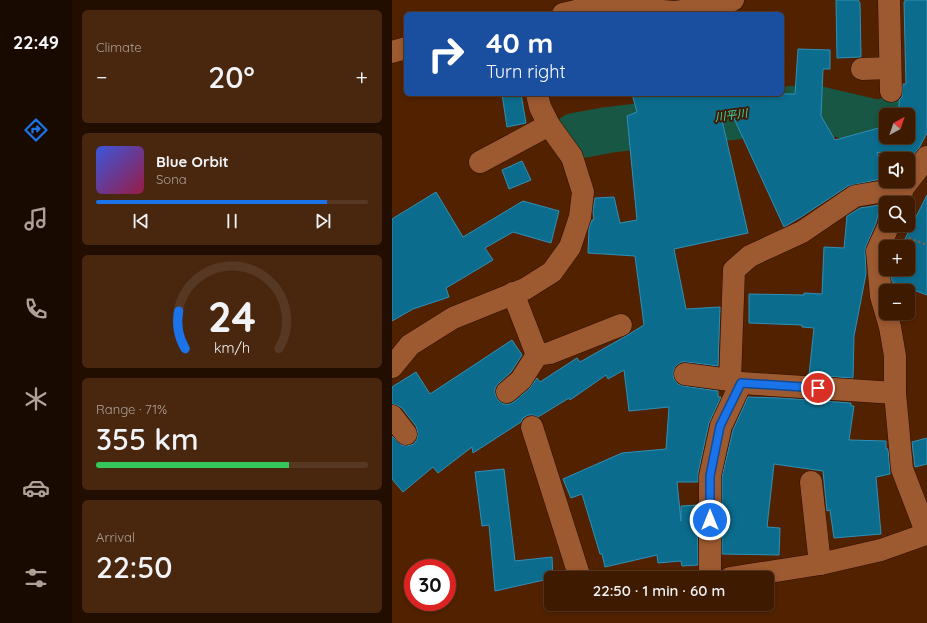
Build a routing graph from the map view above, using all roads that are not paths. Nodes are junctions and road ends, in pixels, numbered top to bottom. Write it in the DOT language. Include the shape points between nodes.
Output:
graph roads {
  1 [pos="733,0"];
  2 [pos="889,0"];
  3 [pos="571,12"];
  4 [pos="675,12"];
  5 [pos="675,12"];
  6 [pos="404,49"];
  7 [pos="392,52"];
  8 [pos="890,68"];
  9 [pos="862,69"];
  10 [pos="891,91"];
  11 [pos="537,96"];
  12 [pos="548,125"];
  13 [pos="927,157"];
  14 [pos="480,162"];
  15 [pos="879,196"];
  16 [pos="901,196"];
  17 [pos="886,232"];
  18 [pos="513,293"];
  19 [pos="621,325"];
  20 [pos="537,355"];
  21 [pos="392,367"];
  22 [pos="685,374"];
  23 [pos="736,382"];
  24 [pos="507,392"];
  25 [pos="895,393"];
  26 [pos="392,416"];
  27 [pos="532,427"];
  28 [pos="406,434"];
  29 [pos="811,482"];
  30 [pos="927,534"];
  31 [pos="820,564"];
  32 [pos="578,571"];
  33 [pos="710,571"];
  34 [pos="774,571"];
  1 -- 4 [label="street" via="717,6"];
  2 -- 8 [label="street"];
  3 -- 5 [label="street" via="624,8"];
  6 -- 7 [label="street"];
  8 -- 9 [label="street"];
  8 -- 10 [label="street"];
  11 -- 12 [label="street"];
  12 -- 14 [label="street"];
  12 -- 18 [label="street" via="572,158 582,192 580,217 570,247 552,272"];
  13 -- 16 [label="street"];
  15 -- 23 [label="street" via="855,196 802,232 750,256 734,270"];
  17 -- 25 [label="street" via="877,251 881,296 895,356"];
  18 -- 20 [label="street"];
  18 -- 21 [label="street" via="453,318 410,345"];
  19 -- 20 [label="street" via="550,353"];
  20 -- 24 [label="street" via="522,380"];
  22 -- 23 [label="street"];
  23 -- 25 [label="street"];
  23 -- 33 [label="street" via="720,426 710,476"];
  25 -- 30 [label="street" via="902,469"];
  26 -- 28 [label="street"];
  27 -- 32 [label="street"];
  29 -- 31 [label="street"];
  30 -- 31 [label="street" via="881,550"];
  31 -- 34 [label="street"];
}
